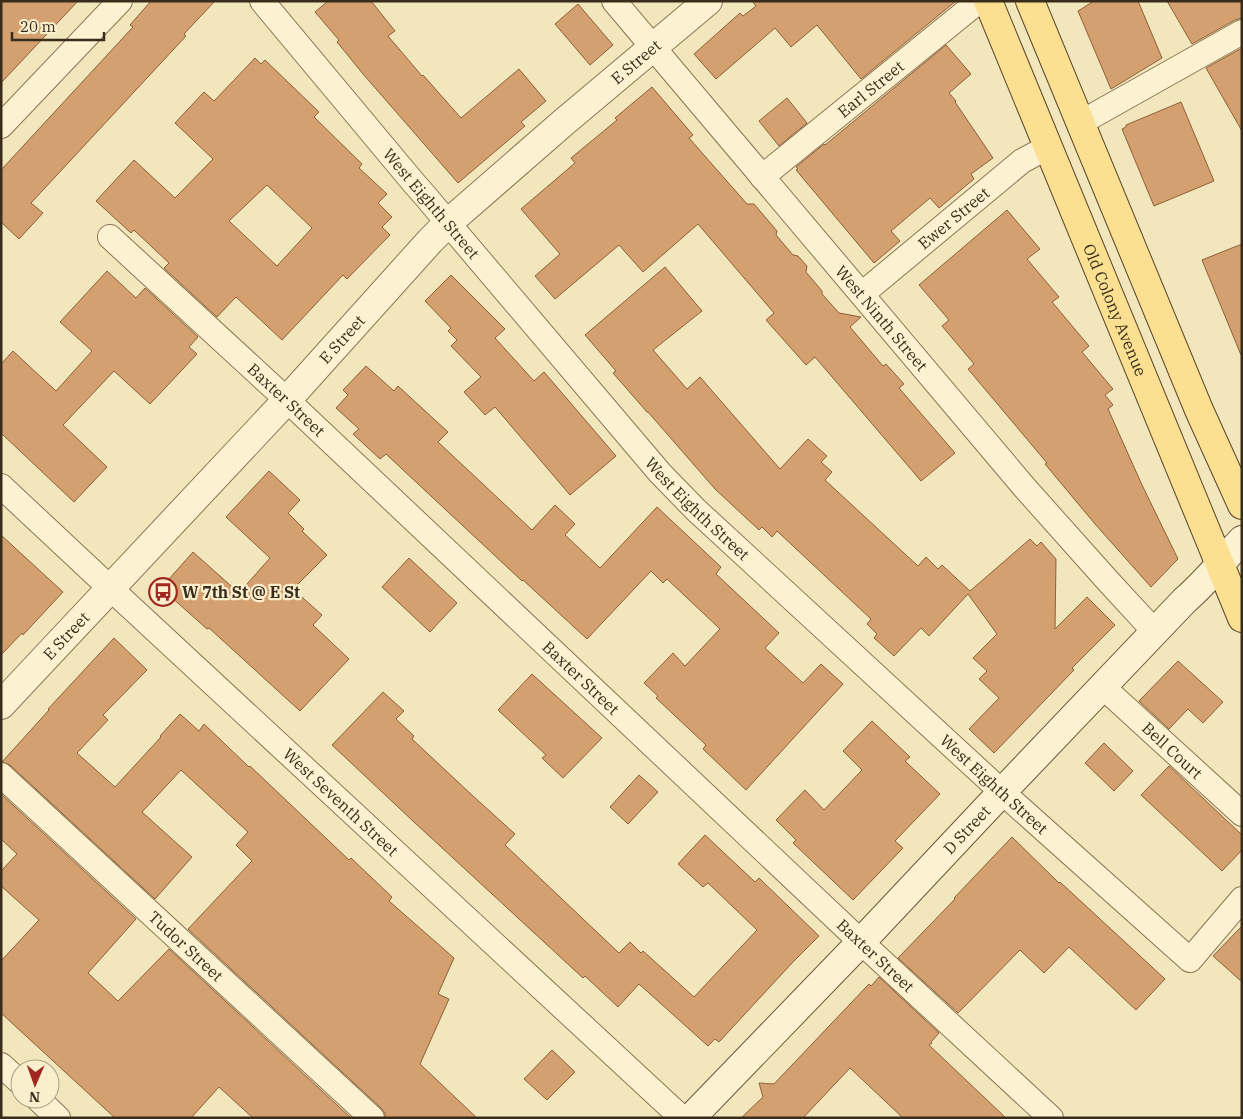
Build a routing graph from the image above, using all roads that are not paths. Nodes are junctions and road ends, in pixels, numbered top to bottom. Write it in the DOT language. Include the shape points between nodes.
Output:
graph roads {
  1 [pos="120,1"];
  2 [pos="262,1"];
  3 [pos="614,1"];
  4 [pos="708,1"];
  5 [pos="980,1"];
  6 [pos="988,1"];
  7 [pos="1030,1"];
  8 [pos="1242,32"];
  9 [pos="652,47"];
  10 [pos="1080,122"];
  11 [pos="1,126"];
  12 [pos="1048,147"];
  13 [pos="762,176"];
  14 [pos="448,224"];
  15 [pos="110,237"];
  16 [pos="862,294"];
  17 [pos="286,400"];
  18 [pos="1,486"];
  19 [pos="1242,505"];
  20 [pos="1242,540"];
  21 [pos="1219,564"];
  22 [pos="110,588"];
  23 [pos="1242,618"];
  24 [pos="1155,632"];
  25 [pos="1103,687"];
  26 [pos="1,704"];
  27 [pos="1,776"];
  28 [pos="1002,792"];
  29 [pos="1242,814"];
  30 [pos="1242,899"];
  31 [pos="861,942"];
  32 [pos="49,1109"];
  33 [pos="58,1118"];
  34 [pos="372,1118"];
  35 [pos="682,1118"];
  36 [pos="691,1118"];
  37 [pos="1051,1118"];
  1 -- 11 [label="street"];
  2 -- 14 [label="street, West Eighth Street"];
  3 -- 9 [label="street, West Ninth Street"];
  4 -- 9 [label="street, E Street"];
  5 -- 13 [label="street, Earl Street"];
  6 -- 12 [label="main road, Old Colony Avenue"];
  7 -- 10 [label="main road"];
  8 -- 10 [label="street"];
  9 -- 13 [label="street, West Ninth Street"];
  9 -- 14 [label="street, E Street"];
  10 -- 19 [label="main road" via="1198,410"];
  12 -- 16 [label="street, Ewer Street" via="1022,162"];
  12 -- 21 [label="main road, Old Colony Avenue"];
  13 -- 16 [label="street, West Ninth Street"];
  14 -- 17 [label="street, E Street"];
  14 -- 28 [label="street, West Eighth Street" via="660,473 696,510"];
  15 -- 17 [label="street, Baxter Street"];
  16 -- 24 [label="street, West Ninth Street" via="1025,488"];
  17 -- 22 [label="street, E Street"];
  17 -- 31 [label="street, Baxter Street"];
  18 -- 22 [label="street, West Seventh Street"];
  20 -- 21 [label="street, D Street"];
  21 -- 23 [label="main road, Old Colony Avenue"];
  21 -- 24 [label="street, D Street"];
  22 -- 26 [label="street, E Street"];
  22 -- 35 [label="street, West Seventh Street"];
  24 -- 25 [label="street, D Street"];
  25 -- 28 [label="street, D Street"];
  25 -- 29 [label="street, Bell Court"];
  27 -- 34 [label="street, Tudor Street"];
  28 -- 30 [label="street, West Eighth Street" via="1190,960"];
  28 -- 31 [label="street, D Street"];
  31 -- 36 [label="street, D Street"];
  31 -- 37 [label="street, Baxter Street"];
  32 -- 33 [label="street"];
}
